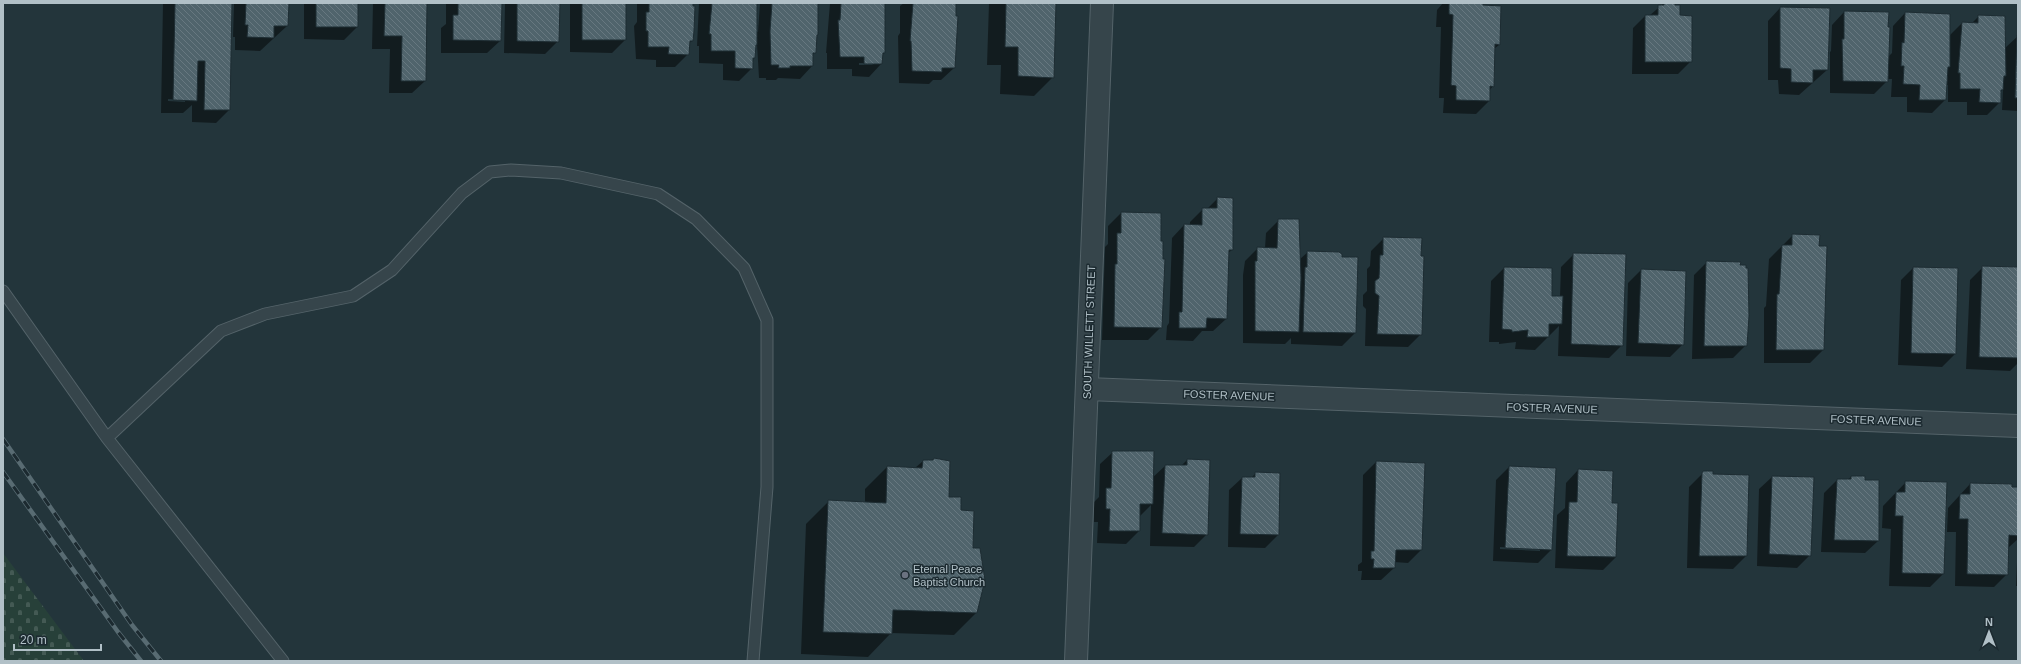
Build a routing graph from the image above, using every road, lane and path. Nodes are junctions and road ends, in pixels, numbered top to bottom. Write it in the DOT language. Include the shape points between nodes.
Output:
graph roads {
  1 [pos="1102,3"];
  2 [pos="3,291"];
  3 [pos="1086,389"];
  4 [pos="2018,426"];
  5 [pos="107,438"];
  6 [pos="283,661"];
  7 [pos="753,661"];
  8 [pos="1076,661"];
  1 -- 3 [label="street, SOUTH WILLETT STREET"];
  2 -- 5 [label="lane"];
  3 -- 4 [label="street, FOSTER AVENUE"];
  3 -- 8 [label="street, SOUTH WILLETT STREET"];
  5 -- 6 [label="lane"];
  5 -- 7 [label="lane" via="221,331 265,314 353,296 392,270 462,193 490,172 512,170 561,173 658,194 696,219 744,268 767,320 767,487"];
}
